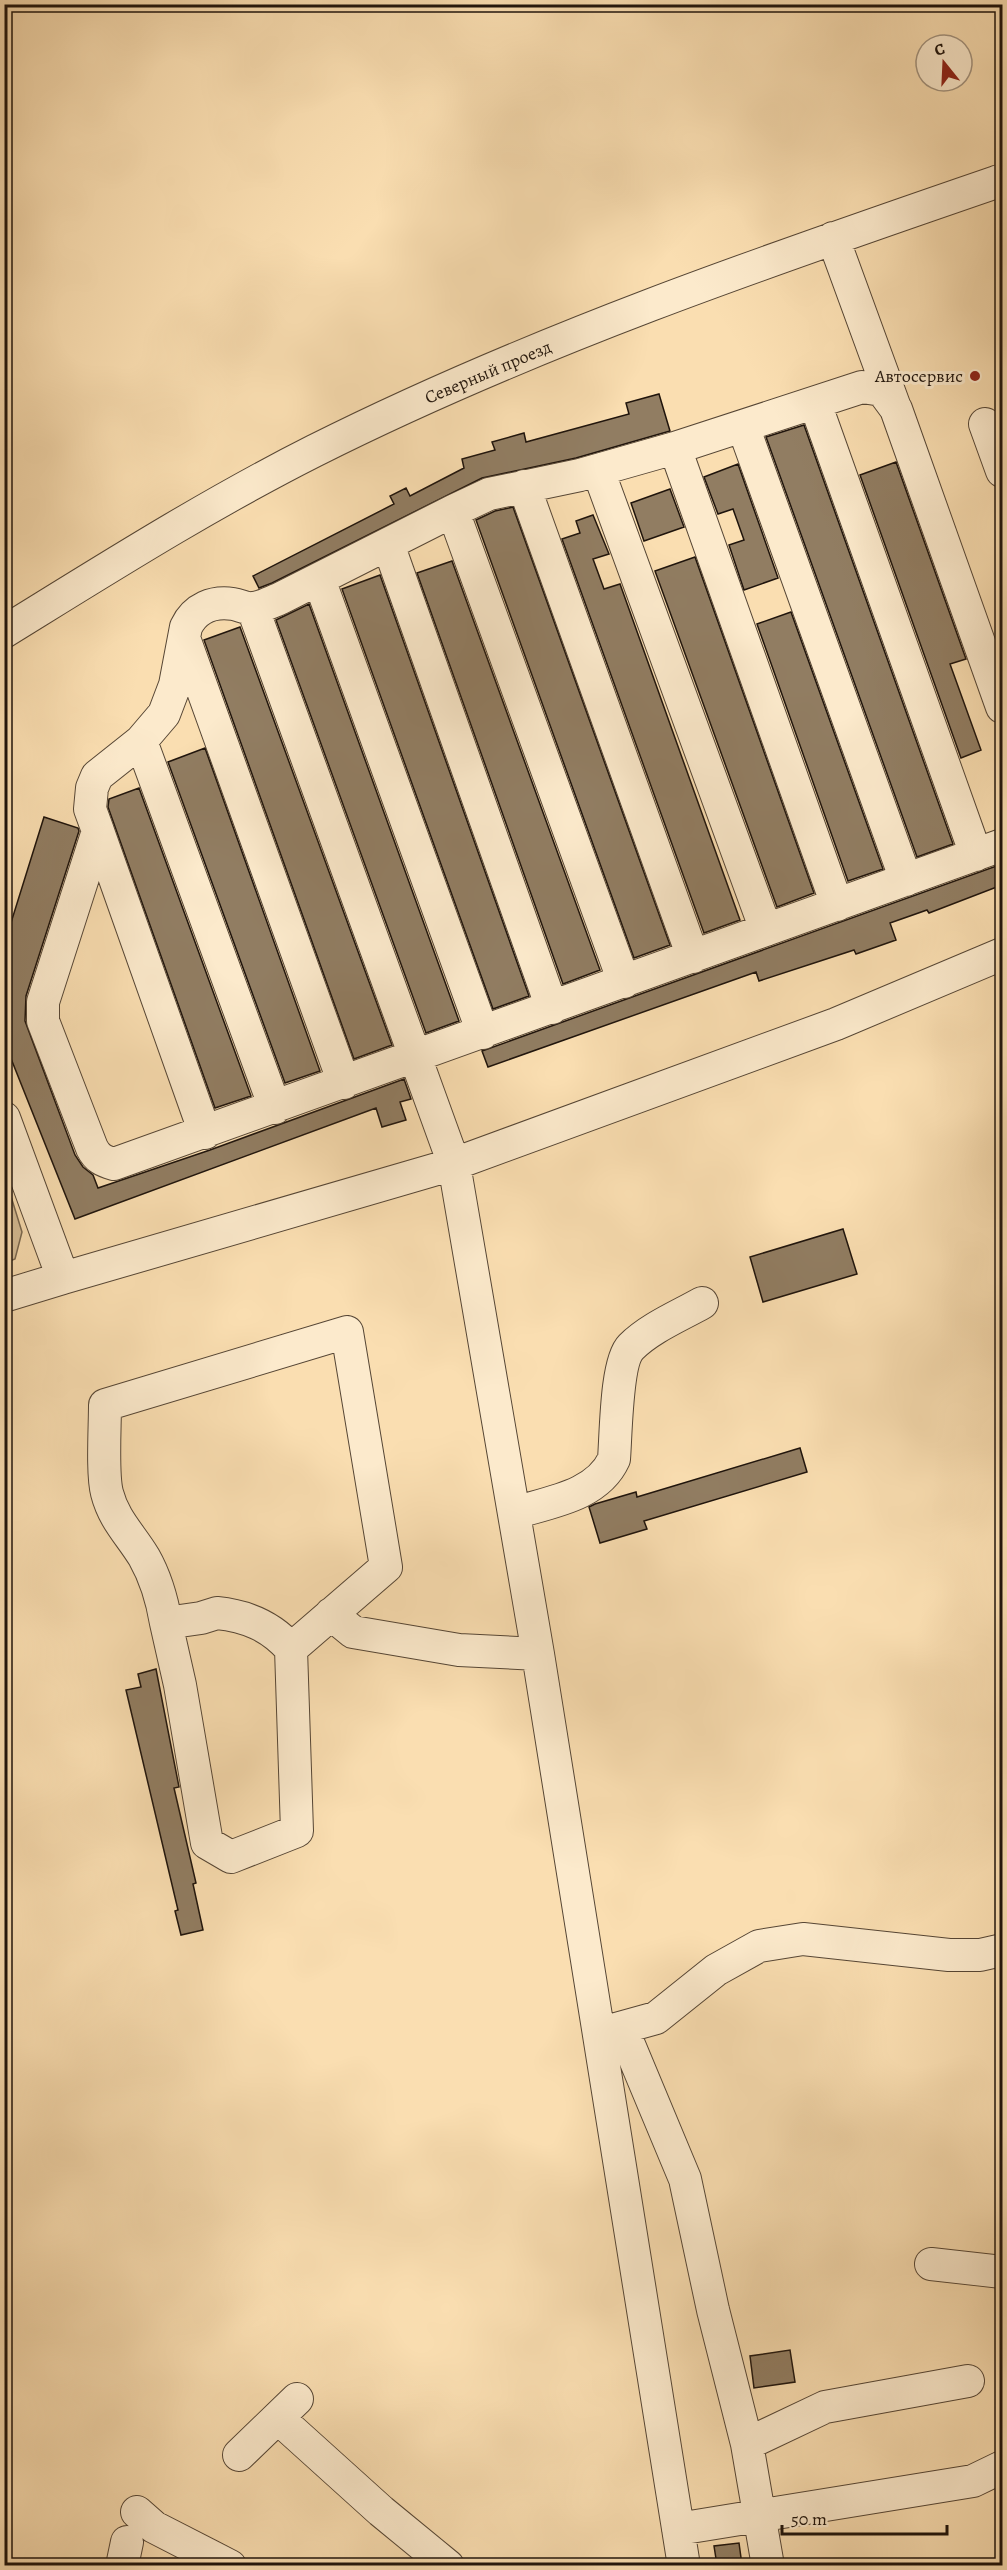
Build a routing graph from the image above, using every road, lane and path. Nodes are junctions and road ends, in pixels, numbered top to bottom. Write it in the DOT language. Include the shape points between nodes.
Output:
graph roads {
  1 [pos="1002,180"];
  2 [pos="833,238"];
  3 [pos="814,403"];
  4 [pos="896,409"];
  5 [pos="985,424"];
  6 [pos="743,426"];
  7 [pos="675,448"];
  8 [pos="598,470"];
  9 [pos="1002,471"];
  10 [pos="524,486"];
  11 [pos="453,510"];
  12 [pos="388,544"];
  13 [pos="320,579"];
  14 [pos="253,609"];
  15 [pos="4,632"];
  16 [pos="184,638"];
  17 [pos="1002,707"];
  18 [pos="141,741"];
  19 [pos="98,831"];
  20 [pos="989,850"];
  21 [pos="906,880"];
  22 [pos="837,905"];
  23 [pos="766,930"];
  24 [pos="1002,954"];
  25 [pos="693,957"];
  26 [pos="624,982"];
  27 [pos="552,1008"];
  28 [pos="483,1033"];
  29 [pos="416,1057"];
  30 [pos="344,1083"];
  31 [pos="275,1108"];
  32 [pos="4,1118"];
  33 [pos="205,1133"];
  34 [pos="454,1164"];
  35 [pos="63,1278"];
  36 [pos="4,1296"];
  37 [pos="702,1303"];
  38 [pos="514,1513"];
  39 [pos="331,1614"];
  40 [pos="166,1623"];
  41 [pos="291,1649"];
  42 [pos="538,1654"];
  43 [pos="1002,1950"];
  44 [pos="610,2031"];
  45 [pos="931,2264"];
  46 [pos="1002,2272"];
  47 [pos="968,2381"];
  48 [pos="747,2444"];
  49 [pos="239,2455"];
  50 [pos="1002,2466"];
  51 [pos="137,2512"];
  52 [pos="760,2516"];
  53 [pos="678,2529"];
  54 [pos="230,2565"];
  55 [pos="447,2565"];
  56 [pos="684,2565"];
  57 [pos="768,2565"];
  1 -- 2 [label="street, Северный проезд"];
  2 -- 4 [label="street"];
  2 -- 15 [label="street, Северный проезд" via="615,319 404,408 185,521"];
  3 -- 4 [label="street" via="862,387 874,387 882,390"];
  3 -- 6 [label="street"];
  3 -- 20 [label="street"];
  4 -- 17 [label="street"];
  5 -- 9 [label="street"];
  6 -- 7 [label="street"];
  6 -- 21 [label="street"];
  7 -- 8 [label="street"];
  7 -- 22 [label="street"];
  8 -- 10 [label="street"];
  8 -- 23 [label="street"];
  10 -- 11 [label="street" via="489,494"];
  10 -- 25 [label="street"];
  11 -- 12 [label="street"];
  11 -- 26 [label="street"];
  12 -- 13 [label="street"];
  12 -- 27 [label="street"];
  13 -- 14 [label="street"];
  13 -- 28 [label="street"];
  14 -- 16 [label="street" via="233,604 207,606 190,620"];
  14 -- 29 [label="street"];
  16 -- 18 [label="street" via="171,700"];
  16 -- 30 [label="street"];
  18 -- 19 [label="street" via="97,776 90,809"];
  18 -- 31 [label="street"];
  19 -- 33 [label="street"];
  19 -- 33 [label="street" via="43,1002 43,1021 92,1148 103,1161 114,1164"];
  20 -- 21 [label="street"];
  21 -- 22 [label="street"];
  22 -- 23 [label="street"];
  23 -- 25 [label="street"];
  24 -- 34 [label="street" via="836,1024"];
  25 -- 26 [label="street"];
  26 -- 27 [label="street"];
  27 -- 28 [label="street"];
  28 -- 29 [label="street"];
  29 -- 30 [label="street"];
  29 -- 34 [label="street"];
  30 -- 31 [label="street"];
  31 -- 33 [label="street"];
  32 -- 35 [label="street"];
  34 -- 35 [label="street"];
  34 -- 38 [label="street"];
  35 -- 36 [label="street"];
  37 -- 38 [label="street" via="629,1348 621,1371 614,1459 609,1471 584,1490"];
  38 -- 42 [label="street"];
  39 -- 40 [label="street" via="386,1567 347,1332 105,1405 106,1492 121,1527 152,1573"];
  39 -- 41 [label="street"];
  39 -- 42 [label="street" via="353,1632 459,1650"];
  40 -- 41 [label="street" via="217,1613 243,1616 281,1638"];
  40 -- 41 [label="street" via="207,1843 231,1857 297,1831"];
  42 -- 44 [label="street"];
  43 -- 44 [label="street" via="949,1955 803,1939 782,1941 759,1946 732,1959 656,2018"];
  44 -- 48 [label="street" via="685,2179"];
  44 -- 53 [label="street"];
  45 -- 46 [label="street"];
  47 -- 48 [label="street" via="825,2407"];
  48 -- 52 [label="street"];
  49 -- 55 [label="street" via="288,2408 381,2511"];
  50 -- 52 [label="street" via="973,2481"];
  51 -- 54 [label="street" via="154,2527"];
  52 -- 53 [label="street"];
  52 -- 57 [label="street"];
  53 -- 56 [label="street"];
}
